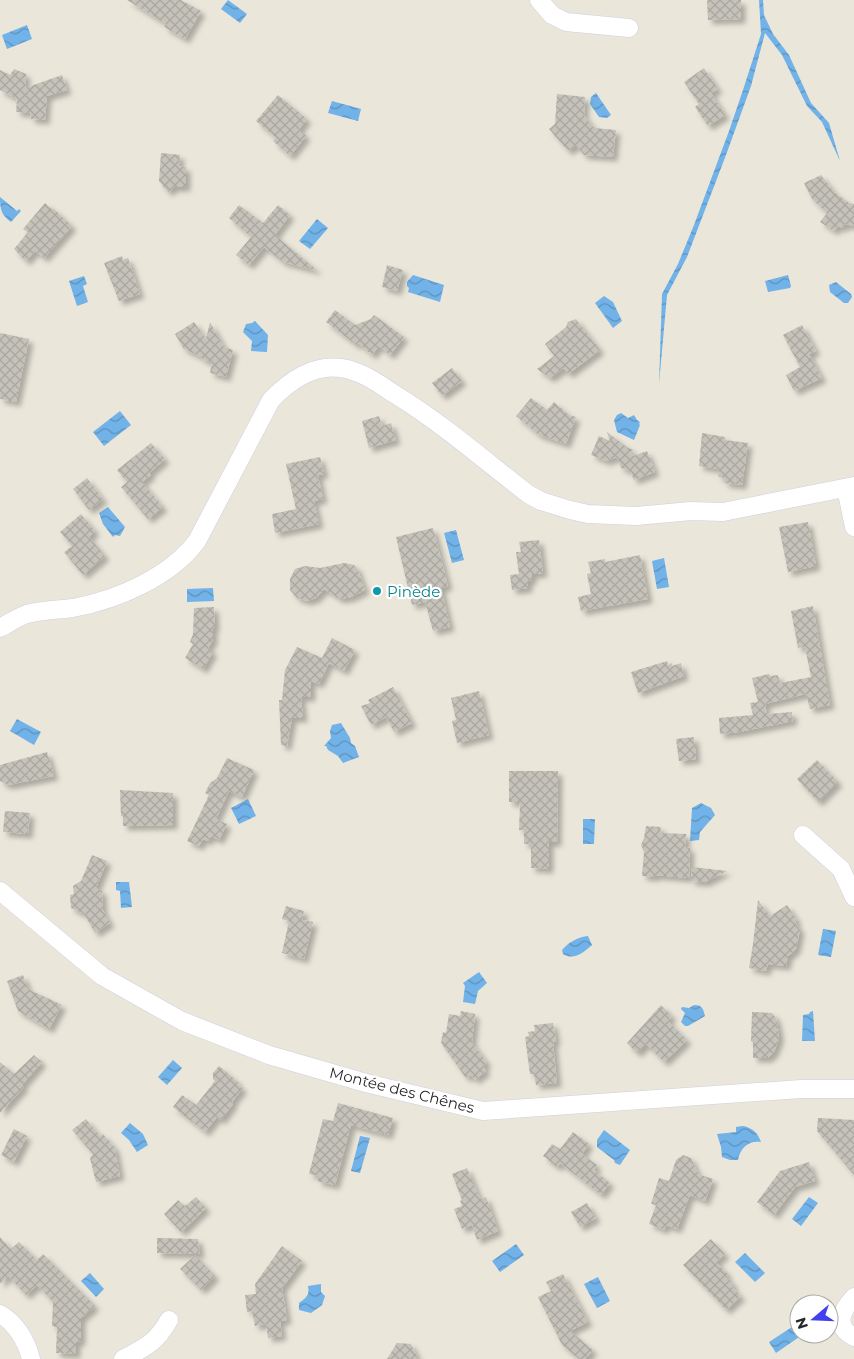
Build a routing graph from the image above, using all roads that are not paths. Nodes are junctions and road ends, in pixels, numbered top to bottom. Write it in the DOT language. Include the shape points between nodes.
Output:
graph roads {
  1 [pos="539,0"];
  2 [pos="629,28"];
  3 [pos="850,487"];
  4 [pos="854,528"];
  5 [pos="0,628"];
  6 [pos="803,835"];
  7 [pos="0,891"];
  8 [pos="854,897"];
  9 [pos="854,1089"];
  10 [pos="854,1297"];
  11 [pos="0,1314"];
  12 [pos="169,1320"];
  13 [pos="854,1336"];
  14 [pos="31,1359"];
  15 [pos="123,1359"];
  1 -- 2 [label="street" via="552,15 566,22"];
  3 -- 4 [label="street"];
  3 -- 5 [label="street" via="723,512 636,516 588,514 541,501 528,494 428,415 370,378 340,368 308,371 271,400 196,540 182,558 140,586 118,596 74,608 28,614"];
  6 -- 8 [label="street" via="841,869"];
  7 -- 9 [label="street, Montée des Chênes" via="102,976 182,1021 269,1055 366,1083 483,1111"];
  10 -- 13 [label="street" via="842,1311 841,1320 843,1328"];
  11 -- 14 [label="street" via="16,1326"];
  12 -- 15 [label="street" via="150,1344"];
}
